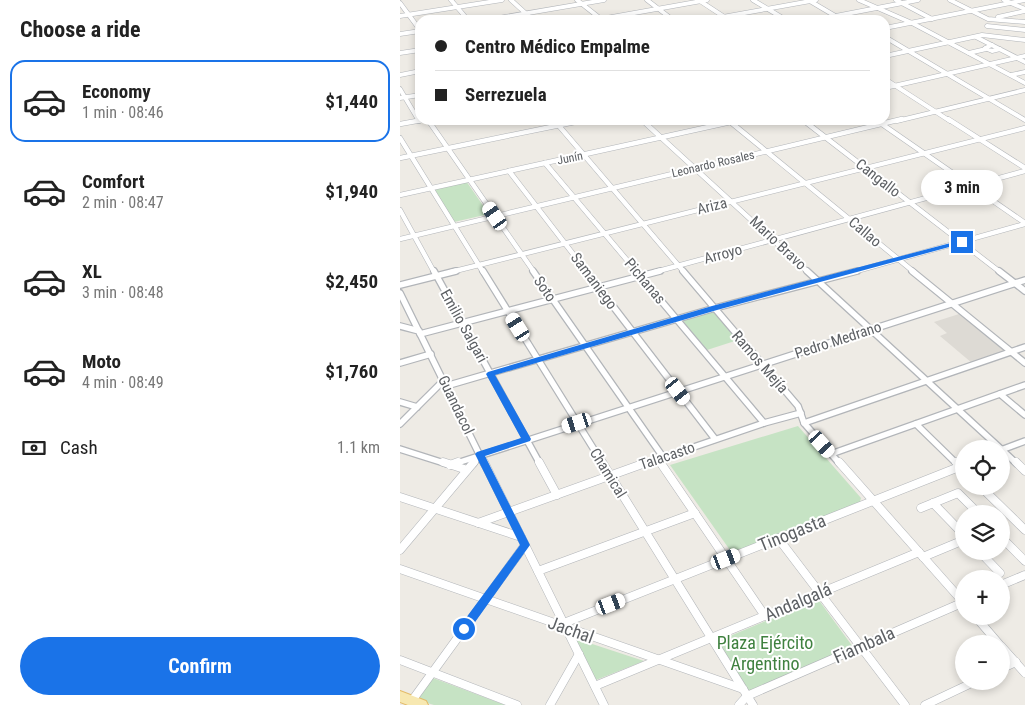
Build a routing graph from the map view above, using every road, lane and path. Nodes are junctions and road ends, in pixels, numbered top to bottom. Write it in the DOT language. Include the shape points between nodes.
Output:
graph roads {
  1 [pos="453,0"];
  2 [pos="502,0"];
  3 [pos="511,0"];
  4 [pos="578,0"];
  5 [pos="604,0"];
  6 [pos="647,0"];
  7 [pos="707,0"];
  8 [pos="753,0"];
  9 [pos="816,0"];
  10 [pos="859,0"];
  11 [pos="896,0"];
  12 [pos="918,0"];
  13 [pos="950,0"];
  14 [pos="1004,0"];
  15 [pos="1025,0"];
  16 [pos="700,1"];
  17 [pos="809,1"];
  18 [pos="400,3"];
  19 [pos="902,3"];
  20 [pos="1010,3"];
  21 [pos="582,4"];
  22 [pos="458,7"];
  23 [pos="991,7"];
  24 [pos="878,8"];
  25 [pos="659,9"];
  26 [pos="767,9"];
  27 [pos="1025,10"];
  28 [pos="972,11"];
  29 [pos="526,13"];
  30 [pos="408,14"];
  31 [pos="464,15"];
  32 [pos="515,15"];
  33 [pos="597,15"];
  34 [pos="625,15"];
  35 [pos="667,15"];
  36 [pos="721,15"];
  37 [pos="735,15"];
  38 [pos="777,15"];
  39 [pos="834,15"];
  40 [pos="841,15"];
  41 [pos="1008,15"];
  42 [pos="400,16"];
  43 [pos="990,18"];
  44 [pos="932,19"];
  45 [pos="1025,22"];
  46 [pos="912,23"];
  47 [pos="415,24"];
  48 [pos="986,26"];
  49 [pos="890,27"];
  50 [pos="1025,30"];
  51 [pos="415,32"];
  52 [pos="400,34"];
  53 [pos="982,35"];
  54 [pos="976,37"];
  55 [pos="1008,38"];
  56 [pos="890,40"];
  57 [pos="1025,40"];
  58 [pos="950,42"];
  59 [pos="992,45"];
  60 [pos="986,49"];
  61 [pos="1002,50"];
  62 [pos="415,51"];
  63 [pos="909,51"];
  64 [pos="400,53"];
  65 [pos="969,53"];
  66 [pos="890,55"];
  67 [pos="1025,56"];
  68 [pos="1017,58"];
  69 [pos="1025,62"];
  70 [pos="990,64"];
  71 [pos="415,72"];
  72 [pos="1025,72"];
  73 [pos="400,74"];
  74 [pos="947,74"];
  75 [pos="1012,75"];
  76 [pos="890,82"];
  77 [pos="1025,83"];
  78 [pos="895,86"];
  79 [pos="890,87"];
  80 [pos="400,89"];
  81 [pos="1025,90"];
  82 [pos="415,96"];
  83 [pos="402,98"];
  84 [pos="989,98"];
  85 [pos="936,111"];
  86 [pos="415,113"];
  87 [pos="1025,120"];
  88 [pos="415,121"];
  89 [pos="890,122"];
  90 [pos="400,124"];
  91 [pos="432,125"];
  92 [pos="562,125"];
  93 [pos="648,125"];
  94 [pos="713,125"];
  95 [pos="734,125"];
  96 [pos="810,125"];
  97 [pos="878,125"];
  98 [pos="883,125"];
  99 [pos="558,126"];
  100 [pos="1025,128"];
  101 [pos="826,137"];
  102 [pos="400,138"];
  103 [pos="662,138"];
  104 [pos="980,139"];
  105 [pos="448,148"];
  106 [pos="767,152"];
  107 [pos="923,154"];
  108 [pos="584,155"];
  109 [pos="411,156"];
  110 [pos="400,158"];
  111 [pos="545,163"];
  112 [pos="695,168"];
  113 [pos="866,168"];
  114 [pos="1025,169"];
  115 [pos="509,171"];
  116 [pos="470,179"];
  117 [pos="806,183"];
  118 [pos="971,186"];
  119 [pos="431,188"];
  120 [pos="612,188"];
  121 [pos="400,195"];
  122 [pos="574,198"];
  123 [pos="732,202"];
  124 [pos="910,202"];
  125 [pos="536,206"];
  126 [pos="400,210"];
  127 [pos="495,216"];
  128 [pos="850,219"];
  129 [pos="643,224"];
  130 [pos="1025,224"];
  131 [pos="454,226"];
  132 [pos="604,234"];
  133 [pos="414,235"];
  134 [pos="400,238"];
  135 [pos="774,240"];
  136 [pos="962,242"];
  137 [pos="565,244"];
  138 [pos="522,254"];
  139 [pos="899,260"];
  140 [pos="479,265"];
  141 [pos="678,266"];
  142 [pos="436,276"];
  143 [pos="640,276"];
  144 [pos="1025,280"];
  145 [pos="819,281"];
  146 [pos="1015,283"];
  147 [pos="400,285"];
  148 [pos="598,287"];
  149 [pos="1025,290"];
  150 [pos="400,294"];
  151 [pos="553,299"];
  152 [pos="953,303"];
  153 [pos="714,308"];
  154 [pos="508,311"];
  155 [pos="676,319"];
  156 [pos="462,323"];
  157 [pos="400,326"];
  158 [pos="871,329"];
  159 [pos="419,332"];
  160 [pos="633,332"];
  161 [pos="585,346"];
  162 [pos="1025,347"];
  163 [pos="1011,352"];
  164 [pos="431,354"];
  165 [pos="538,360"];
  166 [pos="400,363"];
  167 [pos="1025,363"];
  168 [pos="762,364"];
  169 [pos="490,374"];
  170 [pos="724,376"];
  171 [pos="927,380"];
  172 [pos="445,384"];
  173 [pos="1025,385"];
  174 [pos="678,391"];
  175 [pos="1000,394"];
  176 [pos="400,402"];
  177 [pos="417,407"];
  178 [pos="628,407"];
  179 [pos="957,409"];
  180 [pos="801,413"];
  181 [pos="1025,415"];
  182 [pos="577,423"];
  183 [pos="764,423"];
  184 [pos="804,423"];
  185 [pos="400,424"];
  186 [pos="916,424"];
  187 [pos="527,439"];
  188 [pos="715,439"];
  189 [pos="991,440"];
  190 [pos="1025,441"];
  191 [pos="1010,446"];
  192 [pos="400,449"];
  193 [pos="480,454"];
  194 [pos="831,454"];
  195 [pos="1010,457"];
  196 [pos="660,458"];
  197 [pos="955,460"];
  198 [pos="450,464"];
  199 [pos="467,470"];
  200 [pos="955,470"];
  201 [pos="1025,471"];
  202 [pos="610,476"];
  203 [pos="557,495"];
  204 [pos="989,495"];
  205 [pos="400,497"];
  206 [pos="873,501"];
  207 [pos="933,503"];
  208 [pos="970,505"];
  209 [pos="435,508"];
  210 [pos="921,508"];
  211 [pos="509,512"];
  212 [pos="695,513"];
  213 [pos="478,523"];
  214 [pos="955,526"];
  215 [pos="1025,530"];
  216 [pos="645,532"];
  217 [pos="521,537"];
  218 [pos="778,538"];
  219 [pos="955,543"];
  220 [pos="525,545"];
  221 [pos="1010,546"];
  222 [pos="400,550"];
  223 [pos="921,554"];
  224 [pos="726,559"];
  225 [pos="987,560"];
  226 [pos="1025,561"];
  227 [pos="400,569"];
  228 [pos="996,570"];
  229 [pos="538,571"];
  230 [pos="1025,575"];
  231 [pos="675,580"];
  232 [pos="1010,581"];
  233 [pos="819,593"];
  234 [pos="955,593"];
  235 [pos="486,600"];
  236 [pos="955,605"];
  237 [pos="765,616"];
  238 [pos="983,625"];
  239 [pos="565,626"];
  240 [pos="991,635"];
  241 [pos="711,639"];
  242 [pos="860,647"];
  243 [pos="579,654"];
  244 [pos="1010,656"];
  245 [pos="400,660"];
  246 [pos="657,661"];
  247 [pos="1016,662"];
  248 [pos="1010,665"];
  249 [pos="1025,673"];
  250 [pos="432,674"];
  251 [pos="595,686"];
  252 [pos="957,690"];
  253 [pos="745,693"];
  254 [pos="411,701"];
  255 [pos="517,705"];
  256 [pos="550,705"];
  257 [pos="604,705"];
  258 [pos="739,705"];
  259 [pos="753,705"];
  260 [pos="905,705"];
  261 [pos="925,705"];
  1 -- 22 [label="street"];
  2 -- 22 [label="street"];
  3 -- 29 [label="street"];
  4 -- 21 [label="street"];
  5 -- 21 [label="street"];
  6 -- 25 [label="street"];
  7 -- 16 [label="street"];
  8 -- 26 [label="street"];
  9 -- 17 [label="street"];
  10 -- 24 [label="street"];
  11 -- 19 [label="street"];
  12 -- 19 [label="street"];
  13 -- 28 [label="street"];
  14 -- 20 [label="street"];
  15 -- 20 [label="street"];
  16 -- 25 [label="street"];
  16 -- 36 [label="street"];
  17 -- 26 [label="street"];
  17 -- 39 [label="street"];
  18 -- 30 [label="street"];
  19 -- 24 [label="street"];
  19 -- 44 [label="street"];
  20 -- 23 [label="street"];
  20 -- 27 [label="street"];
  21 -- 29 [label="street"];
  21 -- 33 [label="street"];
  22 -- 30 [label="street"];
  22 -- 31 [label="street"];
  23 -- 28 [label="street"];
  23 -- 41 [label="street"];
  24 -- 40 [label="street"];
  24 -- 46 [label="street"];
  25 -- 34 [label="street"];
  25 -- 35 [label="street"];
  26 -- 37 [label="street"];
  26 -- 38 [label="street"];
  27 -- 41 [label="street"];
  28 -- 43 [label="street"];
  28 -- 44 [label="street"];
  29 -- 32 [label="street"];
  30 -- 42 [label="street"];
  30 -- 47 [label="street"];
  41 -- 43 [label="street"];
  43 -- 45 [label="street"];
  43 -- 48 [label="street"];
  44 -- 46 [label="street"];
  46 -- 49 [label="street"];
  46 -- 58 [label="street"];
  48 -- 50 [label="street"];
  48 -- 53 [label="street"];
  51 -- 52 [label="street"];
  53 -- 54 [label="street"];
  53 -- 55 [label="street"];
  54 -- 58 [label="street"];
  54 -- 59 [label="street"];
  55 -- 57 [label="street"];
  55 -- 61 [label="street"];
  56 -- 63 [label="street"];
  58 -- 63 [label="street"];
  58 -- 65 [label="street"];
  59 -- 60 [label="street"];
  59 -- 61 [label="street"];
  60 -- 61 [label="street"];
  60 -- 65 [label="street"];
  61 -- 68 [label="street"];
  62 -- 64 [label="street"];
  63 -- 66 [label="street"];
  63 -- 74 [label="street"];
  65 -- 70 [label="street"];
  67 -- 68 [label="street"];
  68 -- 69 [label="street"];
  68 -- 70 [label="street"];
  70 -- 74 [label="street"];
  70 -- 75 [label="street"];
  71 -- 73 [label="street"];
  72 -- 75 [label="street"];
  74 -- 78 [label="street"];
  74 -- 84 [label="street"];
  75 -- 77 [label="street"];
  76 -- 78 [label="street"];
  78 -- 79 [label="street"];
  78 -- 85 [label="street"];
  80 -- 83 [label="street"];
  81 -- 84 [label="street, Leonardo Rosales"];
  82 -- 83 [label="street"];
  83 -- 86 [label="street"];
  84 -- 85 [label="street, Leonardo Rosales"];
  84 -- 87 [label="street"];
  85 -- 89 [label="street, Leonardo Rosales"];
  85 -- 104 [label="street"];
  88 -- 90 [label="street"];
  91 -- 105 [label="street, Soto"];
  92 -- 99 [label="street"];
  93 -- 103 [label="street, Mario Bravo"];
  94 -- 103 [label="street, Junín"];
  95 -- 106 [label="street, Callao"];
  96 -- 101 [label="street, Cangallo"];
  97 -- 101 [label="street, Leonardo Rosales"];
  98 -- 107 [label="street"];
  99 -- 105 [label="street"];
  99 -- 108 [label="street, Ramos Mejía"];
  100 -- 104 [label="street, Ariza"];
  101 -- 106 [label="street, Leonardo Rosales"];
  101 -- 113 [label="street, Cangallo"];
  102 -- 109 [label="street, Chamical"];
  103 -- 108 [label="street, Junín"];
  103 -- 112 [label="street, Mario Bravo"];
  104 -- 107 [label="street, Ariza"];
  104 -- 114 [label="street"];
  105 -- 109 [label="street"];
  105 -- 116 [label="street, Soto"];
  106 -- 112 [label="street, Leonardo Rosales"];
  106 -- 117 [label="street, Callao"];
  107 -- 113 [label="street, Ariza"];
  107 -- 118 [label="street"];
  108 -- 111 [label="street, Junín"];
  108 -- 120 [label="street, Ramos Mejía"];
  109 -- 110 [label="street"];
  109 -- 119 [label="street, Chamical"];
  111 -- 115 [label="street, Junín"];
  111 -- 122 [label="street, Pichanas"];
  112 -- 120 [label="street, Leonardo Rosales"];
  112 -- 123 [label="street, Mario Bravo"];
  113 -- 117 [label="street, Ariza"];
  113 -- 124 [label="street, Cangallo"];
  114 -- 118 [label="street, Arroyo"];
  115 -- 116 [label="street, Junín"];
  115 -- 125 [label="street, Samaniego"];
  116 -- 119 [label="street, Junín"];
  116 -- 127 [label="street, Soto"];
  117 -- 123 [label="street, Ariza"];
  117 -- 128 [label="street, Callao"];
  118 -- 124 [label="street, Arroyo"];
  118 -- 130 [label="street"];
  119 -- 121 [label="street, Junín"];
  119 -- 131 [label="street, Chamical"];
  120 -- 122 [label="street, Leonardo Rosales"];
  120 -- 129 [label="street, Ramos Mejía"];
  122 -- 125 [label="street, Leonardo Rosales"];
  122 -- 132 [label="street, Pichanas"];
  123 -- 129 [label="street, Ariza"];
  123 -- 135 [label="street, Mario Bravo"];
  124 -- 128 [label="street, Arroyo"];
  124 -- 136 [label="street, Cangallo"];
  125 -- 127 [label="street, Leonardo Rosales"];
  125 -- 137 [label="street, Samaniego"];
  126 -- 133 [label="street, Emilio Salgari"];
  127 -- 131 [label="street, Leonardo Rosales"];
  127 -- 138 [label="street, Soto"];
  128 -- 135 [label="street, Arroyo"];
  128 -- 139 [label="street, Callao"];
  129 -- 132 [label="street, Ariza"];
  129 -- 141 [label="street, Ramos Mejía"];
  130 -- 136 [label="street"];
  131 -- 133 [label="street, Leonardo Rosales"];
  131 -- 140 [label="street, Chamical"];
  132 -- 137 [label="street, Ariza"];
  132 -- 143 [label="street, Pichanas"];
  133 -- 134 [label="street, Leonardo Rosales"];
  133 -- 142 [label="street, Emilio Salgari"];
  135 -- 141 [label="street, Arroyo"];
  135 -- 145 [label="street, Mario Bravo"];
  136 -- 139 [label="street"];
  136 -- 146 [label="street, Cangallo"];
  137 -- 138 [label="street, Ariza"];
  137 -- 148 [label="street, Samaniego"];
  138 -- 140 [label="street, Ariza"];
  138 -- 151 [label="street, Soto"];
  139 -- 145 [label="street"];
  139 -- 152 [label="street, Callao"];
  140 -- 142 [label="street, Ariza"];
  140 -- 154 [label="street, Chamical"];
  141 -- 143 [label="street, Arroyo"];
  141 -- 153 [label="street, Ramos Mejía"];
  142 -- 147 [label="street, Ariza"];
  142 -- 156 [label="street, Emilio Salgari"];
  143 -- 148 [label="street, Arroyo"];
  143 -- 155 [label="street, Pichanas"];
  144 -- 146 [label="street, Pedro Medrano"];
  145 -- 153 [label="street"];
  145 -- 158 [label="street, Mario Bravo"];
  146 -- 149 [label="street, Cangallo"];
  146 -- 152 [label="street, Pedro Medrano"];
  148 -- 151 [label="street, Arroyo"];
  148 -- 160 [label="street, Samaniego"];
  150 -- 159 [label="street, Guandacol"];
  151 -- 154 [label="street, Arroyo"];
  151 -- 161 [label="street, Soto"];
  152 -- 158 [label="street, Pedro Medrano"];
  152 -- 163 [label="street, Callao"];
  153 -- 155 [label="street"];
  153 -- 168 [label="street, Ramos Mejía"];
  154 -- 156 [label="street, Arroyo"];
  154 -- 165 [label="street, Chamical"];
  155 -- 160 [label="street"];
  155 -- 170 [label="street, Pichanas"];
  156 -- 159 [label="street, Arroyo"];
  156 -- 169 [label="street, Emilio Salgari"];
  157 -- 159 [label="street"];
  158 -- 168 [label="street, Pedro Medrano"];
  158 -- 171 [label="street, Mario Bravo"];
  159 -- 164 [label="street, Guandacol"];
  160 -- 161 [label="street"];
  160 -- 174 [label="street, Samaniego"];
  161 -- 165 [label="street"];
  161 -- 178 [label="street, Soto"];
  162 -- 163 [label="street"];
  163 -- 167 [label="street, Callao"];
  163 -- 171 [label="street"];
  164 -- 166 [label="street"];
  164 -- 172 [label="street, Guandacol"];
  165 -- 169 [label="street"];
  165 -- 182 [label="street, Chamical"];
  168 -- 170 [label="street, Pedro Medrano"];
  168 -- 180 [label="street, Ramos Mejía"];
  169 -- 172 [label="street"];
  169 -- 187 [label="street, Emilio Salgari"];
  170 -- 174 [label="street, Pedro Medrano"];
  170 -- 183 [label="street, Pichanas"];
  171 -- 179 [label="street, Mario Bravo"];
  171 -- 184 [label="street"];
  172 -- 177 [label="street"];
  172 -- 193 [label="street, Guandacol"];
  173 -- 175 [label="street"];
  174 -- 178 [label="street, Pedro Medrano"];
  174 -- 188 [label="street, Samaniego"];
  175 -- 179 [label="street"];
  175 -- 181 [label="street"];
  176 -- 177 [label="street"];
  177 -- 185 [label="street"];
  178 -- 182 [label="street, Pedro Medrano"];
  178 -- 196 [label="street, Soto"];
  179 -- 186 [label="street"];
  179 -- 189 [label="street, Mario Bravo"];
  180 -- 183 [label="street, Talacasto"];
  180 -- 184 [label="street, Ramos Mejía"];
  182 -- 187 [label="street, Pedro Medrano"];
  182 -- 202 [label="street, Chamical"];
  183 -- 188 [label="street, Talacasto"];
  184 -- 194 [label="street, Ramos Mejía"];
  186 -- 194 [label="street"];
  186 -- 197 [label="street"];
  187 -- 193 [label="street, Pedro Medrano"];
  187 -- 203 [label="street, Emilio Salgari"];
  188 -- 196 [label="street, Talacasto"];
  190 -- 191 [label="street"];
  192 -- 198 [label="street"];
  193 -- 198 [label="street, Pedro Medrano"];
  193 -- 199 [label="street"];
  193 -- 211 [label="street, Guandacol"];
  194 -- 206 [label="street, Ramos Mejía"];
  195 -- 201 [label="street, Mario Bravo"];
  196 -- 202 [label="street, Talacasto"];
  196 -- 212 [label="street, Soto"];
  198 -- 199 [label="street"];
  199 -- 209 [label="street"];
  200 -- 206 [label="street, Tinogasta"];
  202 -- 203 [label="street, Talacasto"];
  202 -- 216 [label="street, Chamical"];
  203 -- 211 [label="street, Talacasto"];
  204 -- 215 [label="street"];
  205 -- 209 [label="street"];
  206 -- 218 [label="street, Tinogasta"];
  206 -- 223 [label="street, Ramos Mejía"];
  207 -- 208 [label="street" via="958,493"];
  207 -- 210 [label="street"];
  207 -- 214 [label="street"];
  209 -- 213 [label="street"];
  209 -- 222 [label="street"];
  211 -- 213 [label="street, Talacasto"];
  211 -- 217 [label="street, Guandacol"];
  212 -- 216 [label="street"];
  212 -- 224 [label="street, Soto"];
  213 -- 217 [label="street"];
  216 -- 229 [label="street"];
  216 -- 231 [label="street, Chamical"];
  217 -- 220 [label="street, Guandacol"];
  218 -- 224 [label="street, Tinogasta"];
  218 -- 233 [label="street"];
  219 -- 223 [label="street, Andalgalá"];
  220 -- 229 [label="street, Guandacol"];
  220 -- 235 [label="street"];
  221 -- 226 [label="street"];
  223 -- 233 [label="street, Andalgalá"];
  223 -- 234 [label="street, Ramos Mejía"];
  224 -- 231 [label="street, Tinogasta"];
  224 -- 237 [label="street, Soto"];
  225 -- 228 [label="street"];
  227 -- 235 [label="street, Jachal"];
  229 -- 239 [label="street, Guandacol"];
  230 -- 232 [label="street"];
  231 -- 239 [label="street, Tinogasta"];
  231 -- 241 [label="street, Chamical"];
  233 -- 237 [label="street, Andalgalá"];
  233 -- 242 [label="street"];
  235 -- 239 [label="street, Jachal"];
  235 -- 250 [label="street"];
  236 -- 242 [label="street, Fiambala"];
  237 -- 241 [label="street, Andalgalá"];
  238 -- 240 [label="street"];
  239 -- 243 [label="street, Guandacol"];
  239 -- 246 [label="street, Jachal"];
  241 -- 246 [label="street, Andalgalá"];
  241 -- 253 [label="street, Chamical"];
  242 -- 253 [label="street, Fiambala"];
  242 -- 260 [label="street"];
  243 -- 251 [label="street, Guandacol"];
  243 -- 256 [label="street"];
  244 -- 247 [label="street"];
  245 -- 250 [label="street"];
  246 -- 251 [label="street, Andalgalá"];
  246 -- 253 [label="street, Jachal"];
  247 -- 248 [label="street"];
  247 -- 249 [label="street"];
  250 -- 254 [label="street"];
  250 -- 255 [label="street"];
  251 -- 257 [label="street, Guandacol"];
  252 -- 261 [label="street"];
  253 -- 258 [label="street, Fiambala"];
  253 -- 259 [label="street, Chamical"];
}
